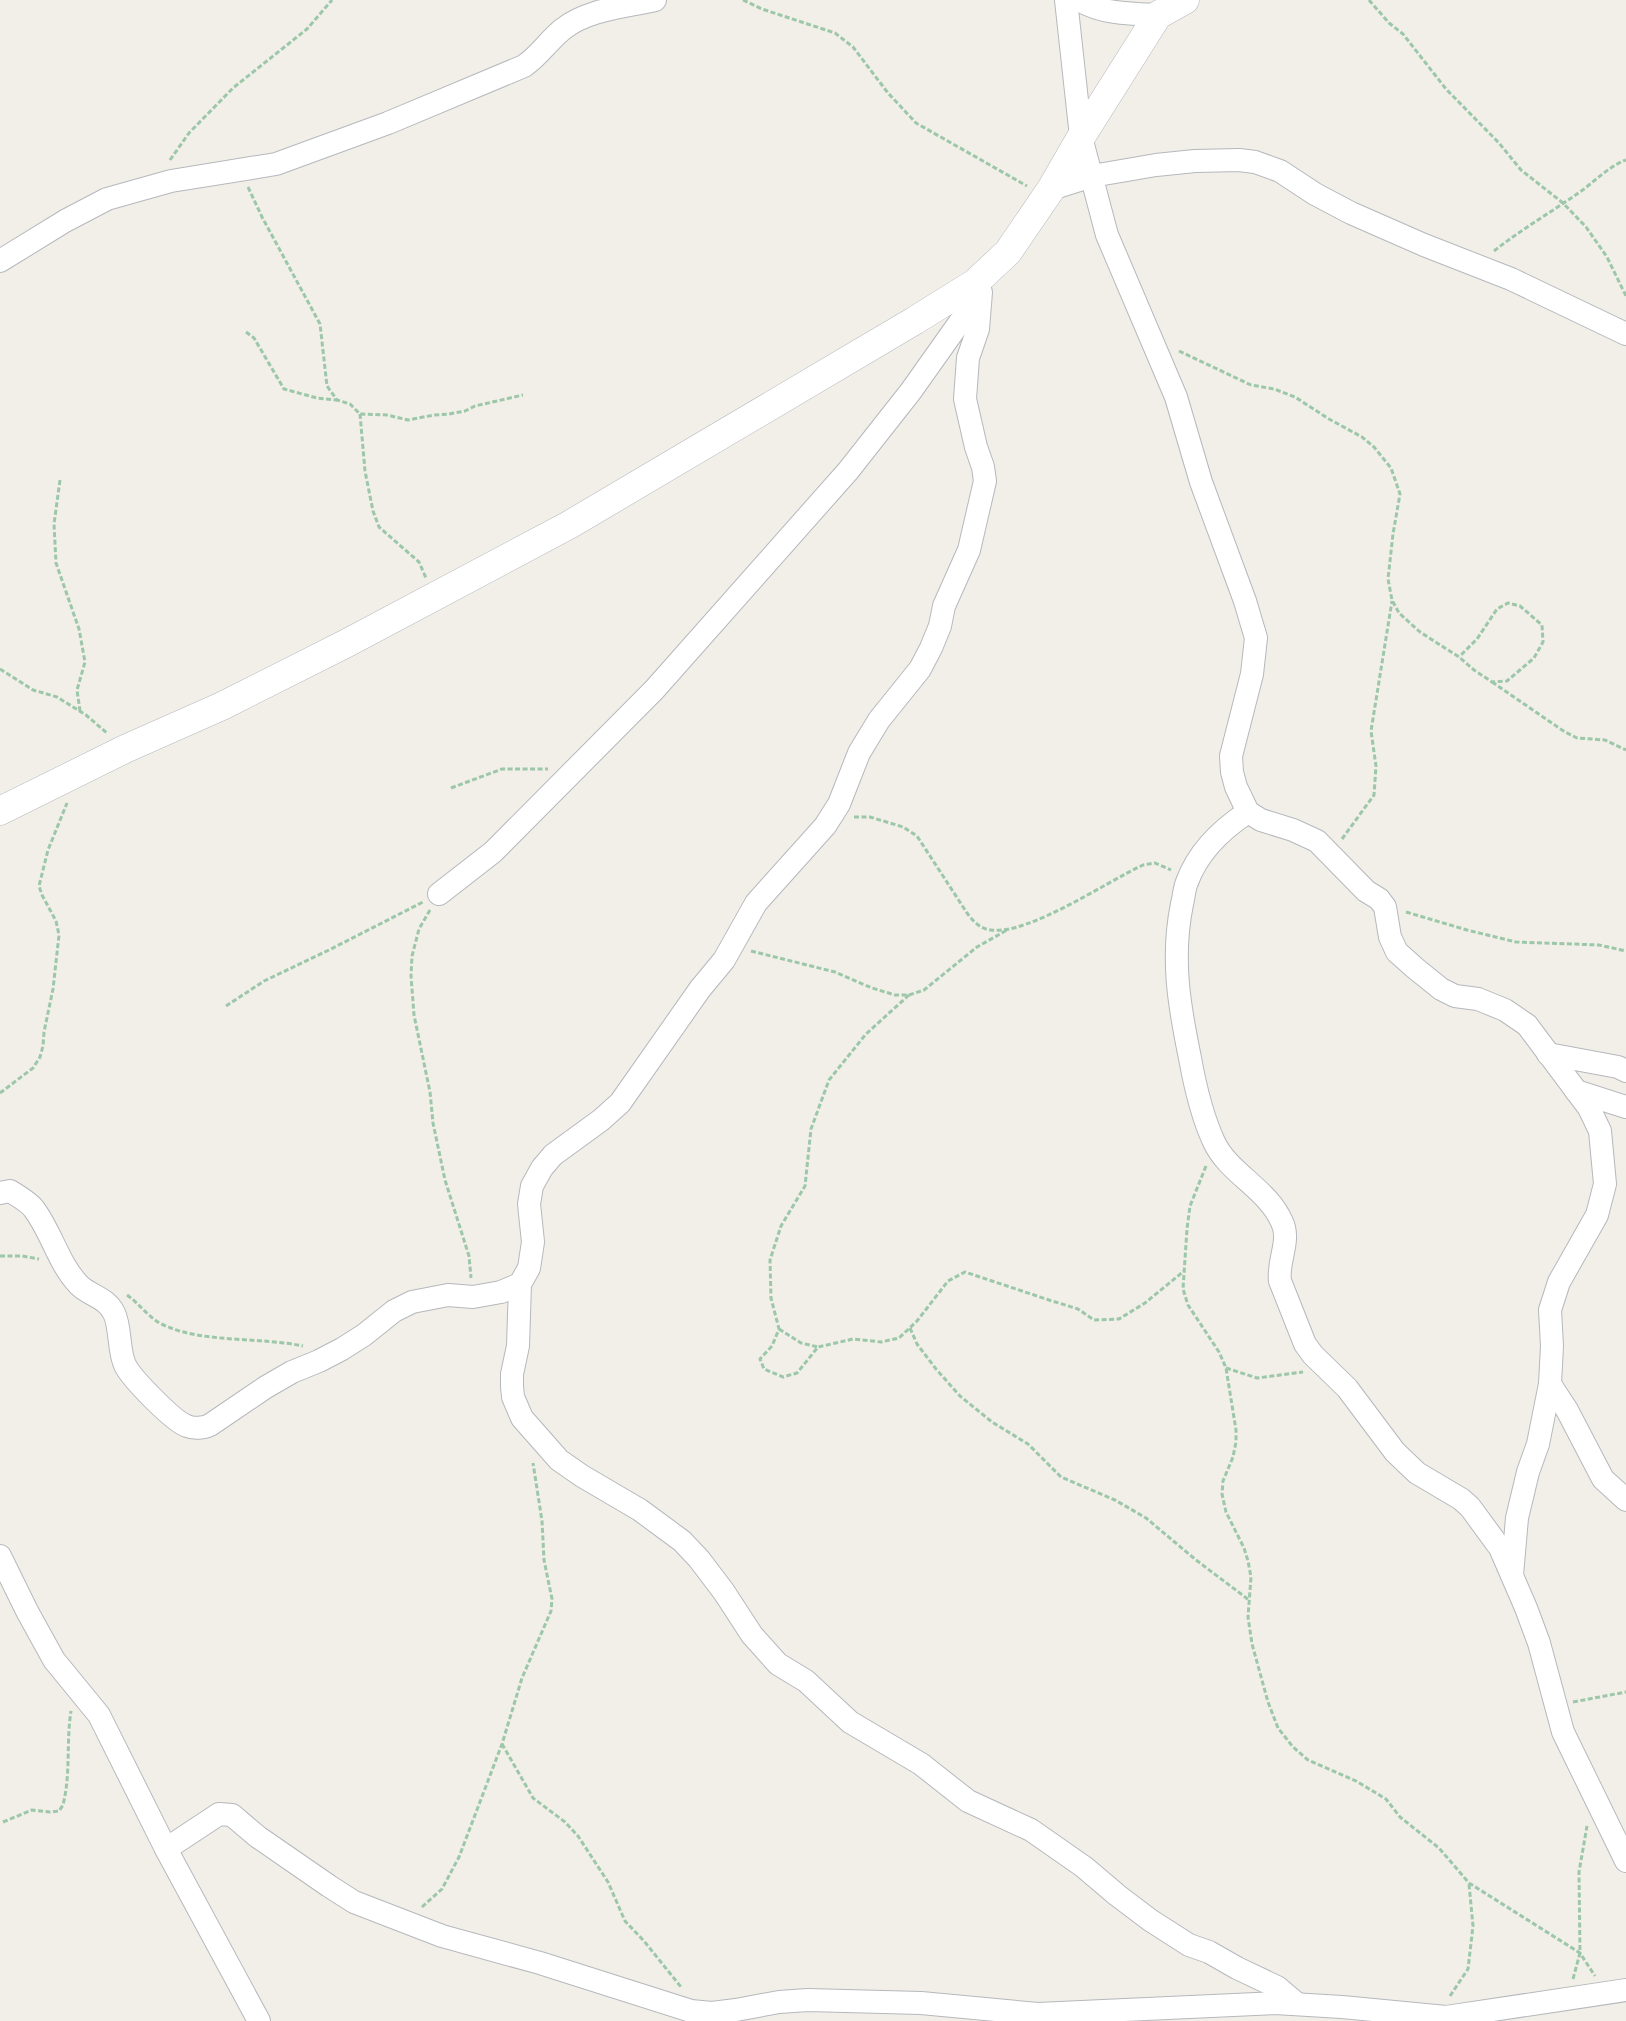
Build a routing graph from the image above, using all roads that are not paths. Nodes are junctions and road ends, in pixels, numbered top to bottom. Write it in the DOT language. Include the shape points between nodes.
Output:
graph roads {
  1 [pos="655,0"];
  2 [pos="1066,0"];
  3 [pos="1079,0"];
  4 [pos="1185,0"];
  5 [pos="1158,15"];
  6 [pos="1081,137"];
  7 [pos="1092,176"];
  8 [pos="1048,193"];
  9 [pos="0,261"];
  10 [pos="992,267"];
  11 [pos="981,292"];
  12 [pos="1626,334"];
  13 [pos="0,811"];
  14 [pos="1248,812"];
  15 [pos="439,894"];
  16 [pos="1548,1054"];
  17 [pos="1626,1071"];
  18 [pos="1576,1092"];
  19 [pos="1626,1107"];
  20 [pos="0,1193"];
  21 [pos="520,1284"];
  22 [pos="1550,1384"];
  23 [pos="1626,1500"];
  24 [pos="0,1556"];
  25 [pos="1512,1575"];
  26 [pos="166,1849"];
  27 [pos="1626,1861"];
  28 [pos="1626,1990"];
  29 [pos="921,2003"];
  30 [pos="1297,2004"];
  31 [pos="1228,2013"];
  32 [pos="1458,2018"];
  33 [pos="259,2021"];
  34 [pos="896,2021"];
  1 -- 9 [label="street" via="590,15 563,30 524,66 388,123 276,164 152,186 107,199"];
  2 -- 6 [label="street"];
  3 -- 5 [label="street" via="1088,6 1114,12"];
  4 -- 5 [label="street"];
  5 -- 6 [label="street"];
  6 -- 7 [label="street"];
  6 -- 8 [label="street"];
  7 -- 8 [label="street"];
  7 -- 12 [label="street" via="1195,161 1255,162 1280,171 1351,212 1511,279"];
  7 -- 14 [label="street" via="1107,235 1176,398 1201,482 1256,638 1252,674 1232,756 1236,787"];
  8 -- 10 [label="street" via="1008,252"];
  10 -- 11 [label="street"];
  10 -- 13 [label="street" via="975,283 914,321 602,505 230,702"];
  11 -- 15 [label="street" via="911,391 848,471 654,690 493,852"];
  11 -- 21 [label="street" via="978,329 968,358 966,398 985,481 968,550 944,606 932,648 859,753 839,804 825,826 756,904 730,948 620,1103 553,1155 542,1168 532,1186 529,1204 533,1242 529,1268"];
  14 -- 16 [label="street" via="1317,841 1385,907 1390,937 1397,952 1440,989 1505,1010 1527,1025"];
  14 -- 25 [label="street" via="1218,834 1187,882 1177,940 1176,979 1181,1015 1194,1080 1214,1142 1227,1160 1268,1200 1282,1221 1286,1233 1278,1272 1280,1281 1313,1355 1348,1388 1407,1464 1470,1507 1500,1548"];
  16 -- 17 [label="street"];
  16 -- 18 [label="street"];
  18 -- 19 [label="street"];
  18 -- 22 [label="street" via="1589,1108 1600,1132 1605,1184 1597,1215 1558,1282 1550,1310"];
  20 -- 21 [label="street" via="10,1191 33,1207 68,1272 81,1287 104,1300 115,1314 124,1365 150,1395 186,1426 210,1426 266,1387 332,1354 364,1335 394,1310 412,1302 448,1295 473,1297 501,1292"];
  21 -- 30 [label="street" via="518,1346 512,1386 522,1418 559,1460 640,1510 682,1541 719,1585 752,1635 778,1664 806,1681 850,1722 921,1764 968,1801 1031,1830 1150,1920 1189,1945 1277,1986"];
  22 -- 23 [label="street" via="1603,1479"];
  22 -- 25 [label="street" via="1538,1444 1517,1518"];
  24 -- 26 [label="street" via="54,1660 98,1715"];
  25 -- 27 [label="street" via="1539,1643 1563,1732"];
  26 -- 29 [label="street" via="219,1814 232,1815 258,1837 354,1902 442,1936 691,2011 712,2013 808,2000"];
  26 -- 33 [label="street"];
  28 -- 32 [label="street"];
  29 -- 31 [label="street" via="1038,2014"];
  29 -- 34 [label="street"];
  30 -- 31 [label="street"];
  30 -- 32 [label="street"];
}
